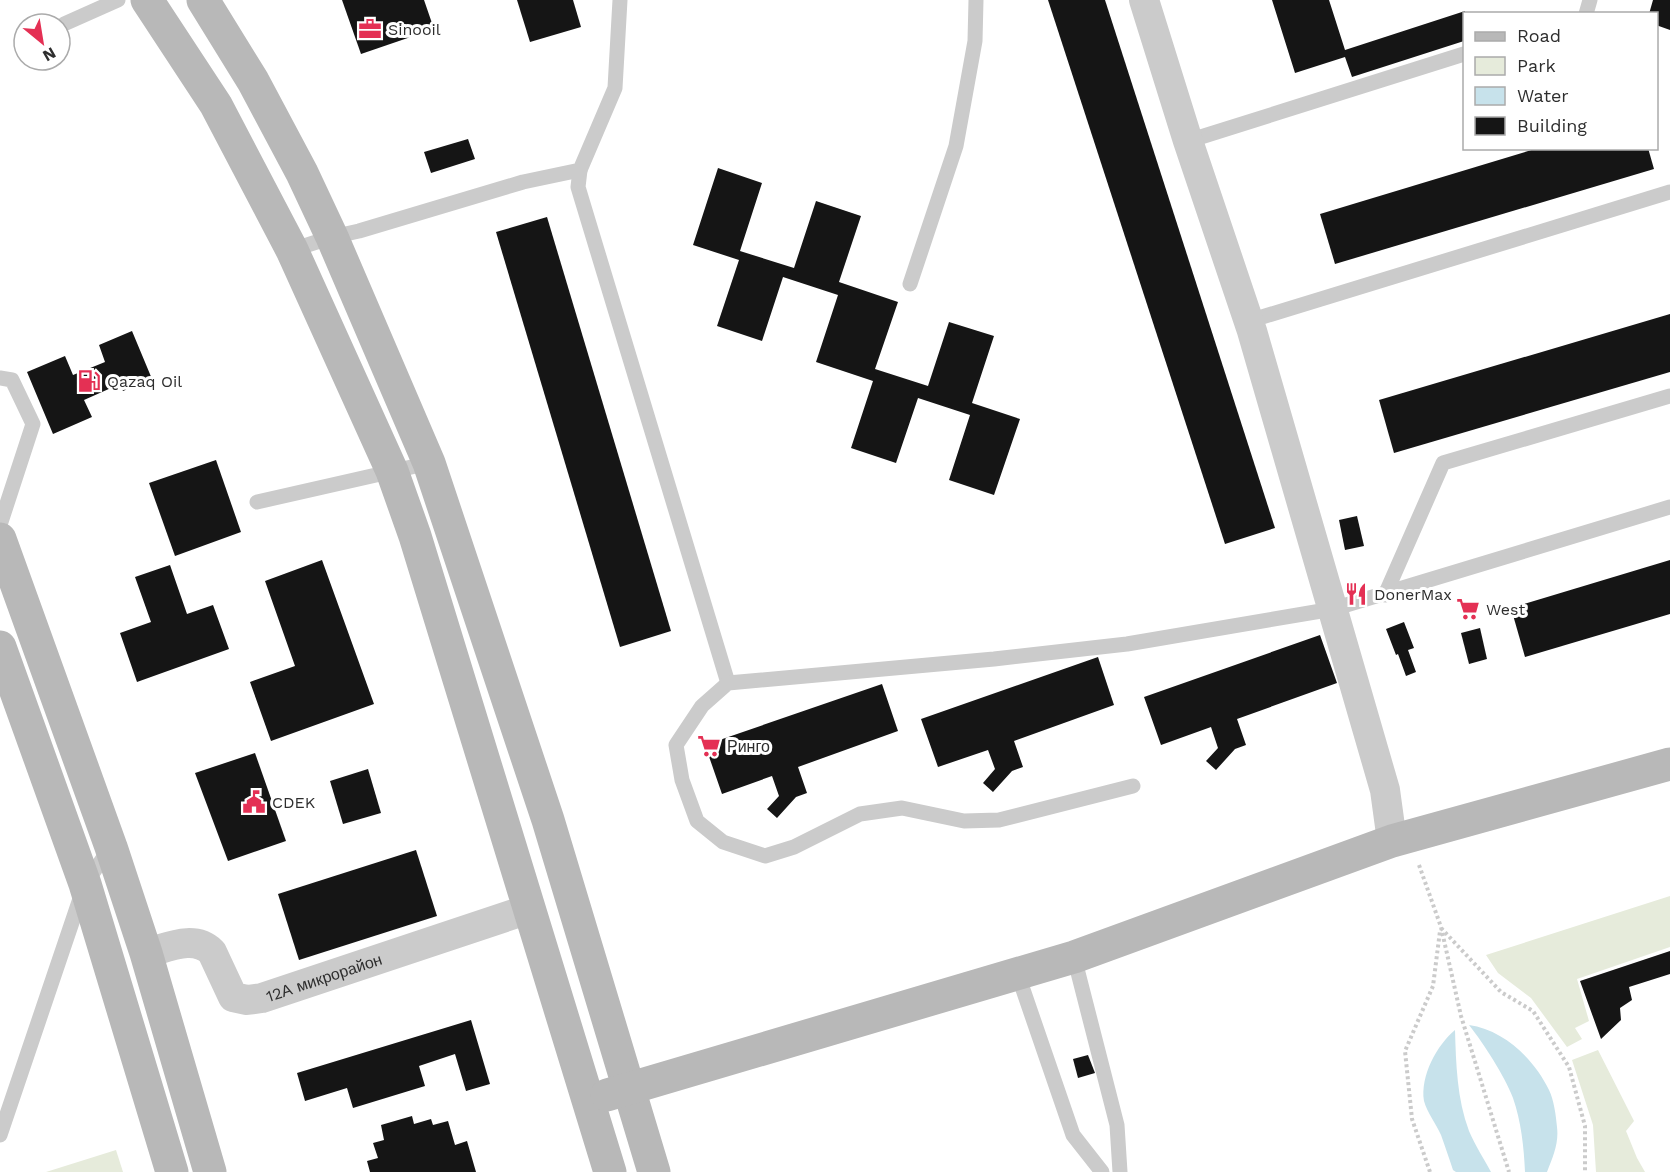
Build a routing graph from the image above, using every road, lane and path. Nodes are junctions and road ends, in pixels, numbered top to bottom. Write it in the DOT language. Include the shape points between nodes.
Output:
graph roads {
  1 [pos="118,0"];
  2 [pos="147,0"];
  3 [pos="203,0"];
  4 [pos="620,0"];
  5 [pos="976,0"];
  6 [pos="1144,0"];
  7 [pos="72,20"];
  8 [pos="1463,54"];
  9 [pos="1188,141"];
  10 [pos="580,170"];
  11 [pos="1670,192"];
  12 [pos="332,237"];
  13 [pos="292,250"];
  14 [pos="910,284"];
  15 [pos="1249,321"];
  16 [pos="0,378"];
  17 [pos="1670,396"];
  18 [pos="429,463"];
  19 [pos="392,471"];
  20 [pos="257,502"];
  21 [pos="1670,507"];
  22 [pos="0,525"];
  23 [pos="0,539"];
  24 [pos="1385,595"];
  25 [pos="1333,609"];
  26 [pos="0,647"];
  27 [pos="728,683"];
  28 [pos="1670,764"];
  29 [pos="1133,786"];
  30 [pos="1400,839"];
  31 [pos="111,847"];
  32 [pos="85,884"];
  33 [pos="529,909"];
  34 [pos="1441,927"];
  35 [pos="146,953"];
  36 [pos="1074,957"];
  37 [pos="1018,975"];
  38 [pos="628,1088"];
  39 [pos="588,1101"];
  40 [pos="0,1135"];
  41 [pos="172,1172"];
  42 [pos="210,1172"];
  43 [pos="610,1172"];
  44 [pos="654,1172"];
  45 [pos="1101,1172"];
  46 [pos="1120,1172"];
  47 [pos="1430,1172"];
  48 [pos="1509,1172"];
  49 [pos="1585,1172"];
  1 -- 7 [label="lane"];
  2 -- 13 [label="main road" via="216,105"];
  3 -- 12 [label="main road" via="253,81"];
  4 -- 10 [label="lane" via="615,88"];
  5 -- 14 [label="lane" via="975,41 956,146"];
  6 -- 9 [label="street"];
  8 -- 9 [label="lane"];
  9 -- 15 [label="street"];
  10 -- 12 [label="lane" via="523,182"];
  10 -- 27 [label="lane" via="578,187"];
  11 -- 15 [label="lane"];
  12 -- 13 [label="lane"];
  12 -- 18 [label="main road"];
  13 -- 19 [label="main road"];
  15 -- 25 [label="street"];
  16 -- 22 [label="lane" via="12,380 33,424"];
  17 -- 24 [label="lane" via="1443,463"];
  18 -- 19 [label="lane"];
  18 -- 38 [label="main road" via="548,820"];
  19 -- 20 [label="lane"];
  19 -- 33 [label="main road"];
  21 -- 24 [label="lane"];
  23 -- 31 [label="main road"];
  24 -- 25 [label="lane"];
  25 -- 27 [label="lane" via="1127,644"];
  25 -- 30 [label="street"];
  26 -- 32 [label="main road"];
  27 -- 29 [label="lane" via="702,706 676,745 682,780 697,821 723,842 765,856 794,848 861,814 902,808 964,821 999,820"];
  28 -- 30 [label="main road"];
  30 -- 34 [label="path"];
  30 -- 36 [label="main road"];
  31 -- 32 [label="lane"];
  31 -- 35 [label="main road"];
  32 -- 40 [label="lane"];
  32 -- 41 [label="main road"];
  33 -- 35 [label="street, 12А микрорайон" via="247,1000 233,997 212,952 200,943 188,942"];
  33 -- 39 [label="main road"];
  34 -- 47 [label="path" via="1433,986 1405,1051 1412,1119"];
  34 -- 48 [label="path" via="1461,1016"];
  34 -- 49 [label="path" via="1502,992 1533,1011 1569,1067 1586,1126"];
  35 -- 42 [label="main road"];
  36 -- 37 [label="main road"];
  36 -- 46 [label="lane" via="1117,1125"];
  37 -- 38 [label="main road"];
  37 -- 45 [label="lane" via="1073,1135"];
  38 -- 39 [label="main road"];
  38 -- 44 [label="main road"];
  39 -- 43 [label="main road"];
}
